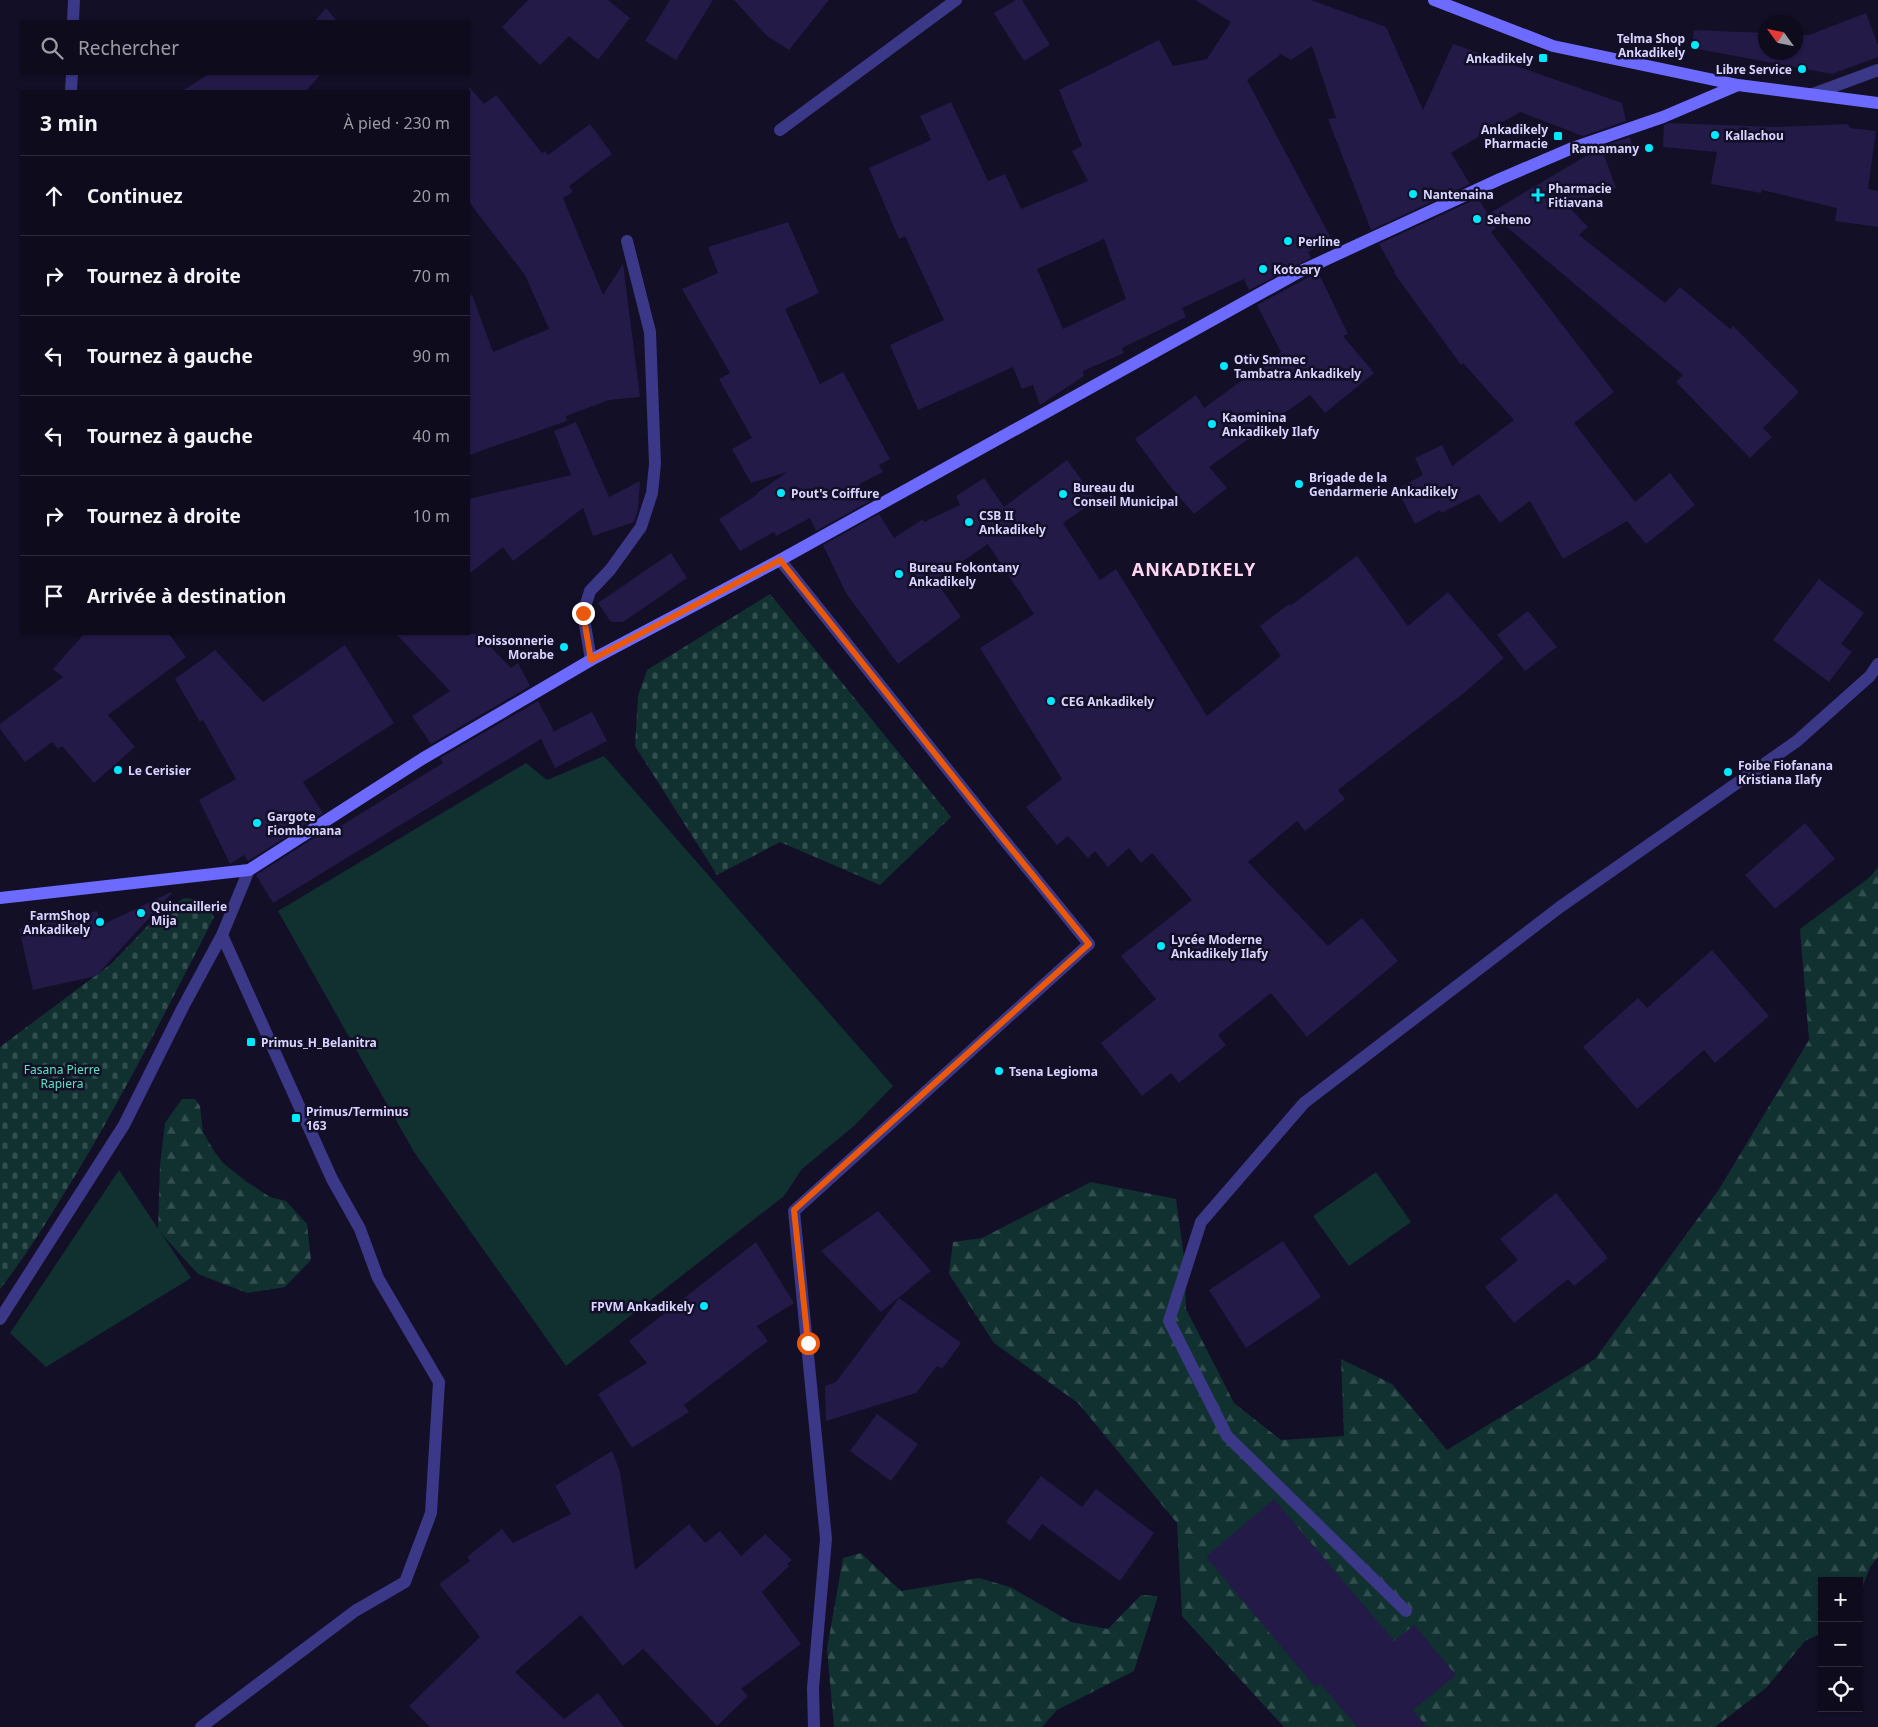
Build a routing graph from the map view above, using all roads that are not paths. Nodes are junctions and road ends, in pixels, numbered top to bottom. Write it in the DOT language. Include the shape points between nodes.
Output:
graph roads {
  1 [pos="74,0"];
  2 [pos="956,0"];
  3 [pos="1434,0"];
  4 [pos="73,20"];
  5 [pos="1878,70"];
  6 [pos="72,75"];
  7 [pos="1738,85"];
  8 [pos="71,90"];
  9 [pos="1813,94"];
  10 [pos="1878,103"];
  11 [pos="780,130"];
  12 [pos="627,241"];
  13 [pos="780,560"];
  14 [pos="591,660"];
  15 [pos="1878,664"];
  16 [pos="249,870"];
  17 [pos="0,898"];
  18 [pos="222,935"];
  19 [pos="0,1319"];
  20 [pos="1406,1611"];
  21 [pos="201,1727"];
  22 [pos="814,1727"];
  1 -- 4 [label="street"];
  2 -- 11 [label="street"];
  3 -- 7 [label="street" via="1553,46"];
  5 -- 9 [label="street"];
  6 -- 8 [label="street"];
  7 -- 9 [label="street"];
  7 -- 13 [label="street" via="1664,117 1570,149 1500,178 1299,272"];
  9 -- 10 [label="street"];
  12 -- 14 [label="street" via="650,332 655,464 652,494 641,527 610,570 590,591 583,613"];
  13 -- 14 [label="street"];
  13 -- 22 [label="street" via="1089,944 794,1210 826,1539"];
  14 -- 16 [label="street" via="422,759"];
  15 -- 20 [label="street" via="1870,676 1797,741 1560,907 1304,1103 1200,1222 1169,1321 1228,1436"];
  16 -- 17 [label="street"];
  16 -- 18 [label="street"];
  18 -- 19 [label="street" via="124,1124"];
  18 -- 21 [label="street" via="332,1180 360,1229 378,1278 439,1382 431,1513 405,1582 355,1611"];
}
